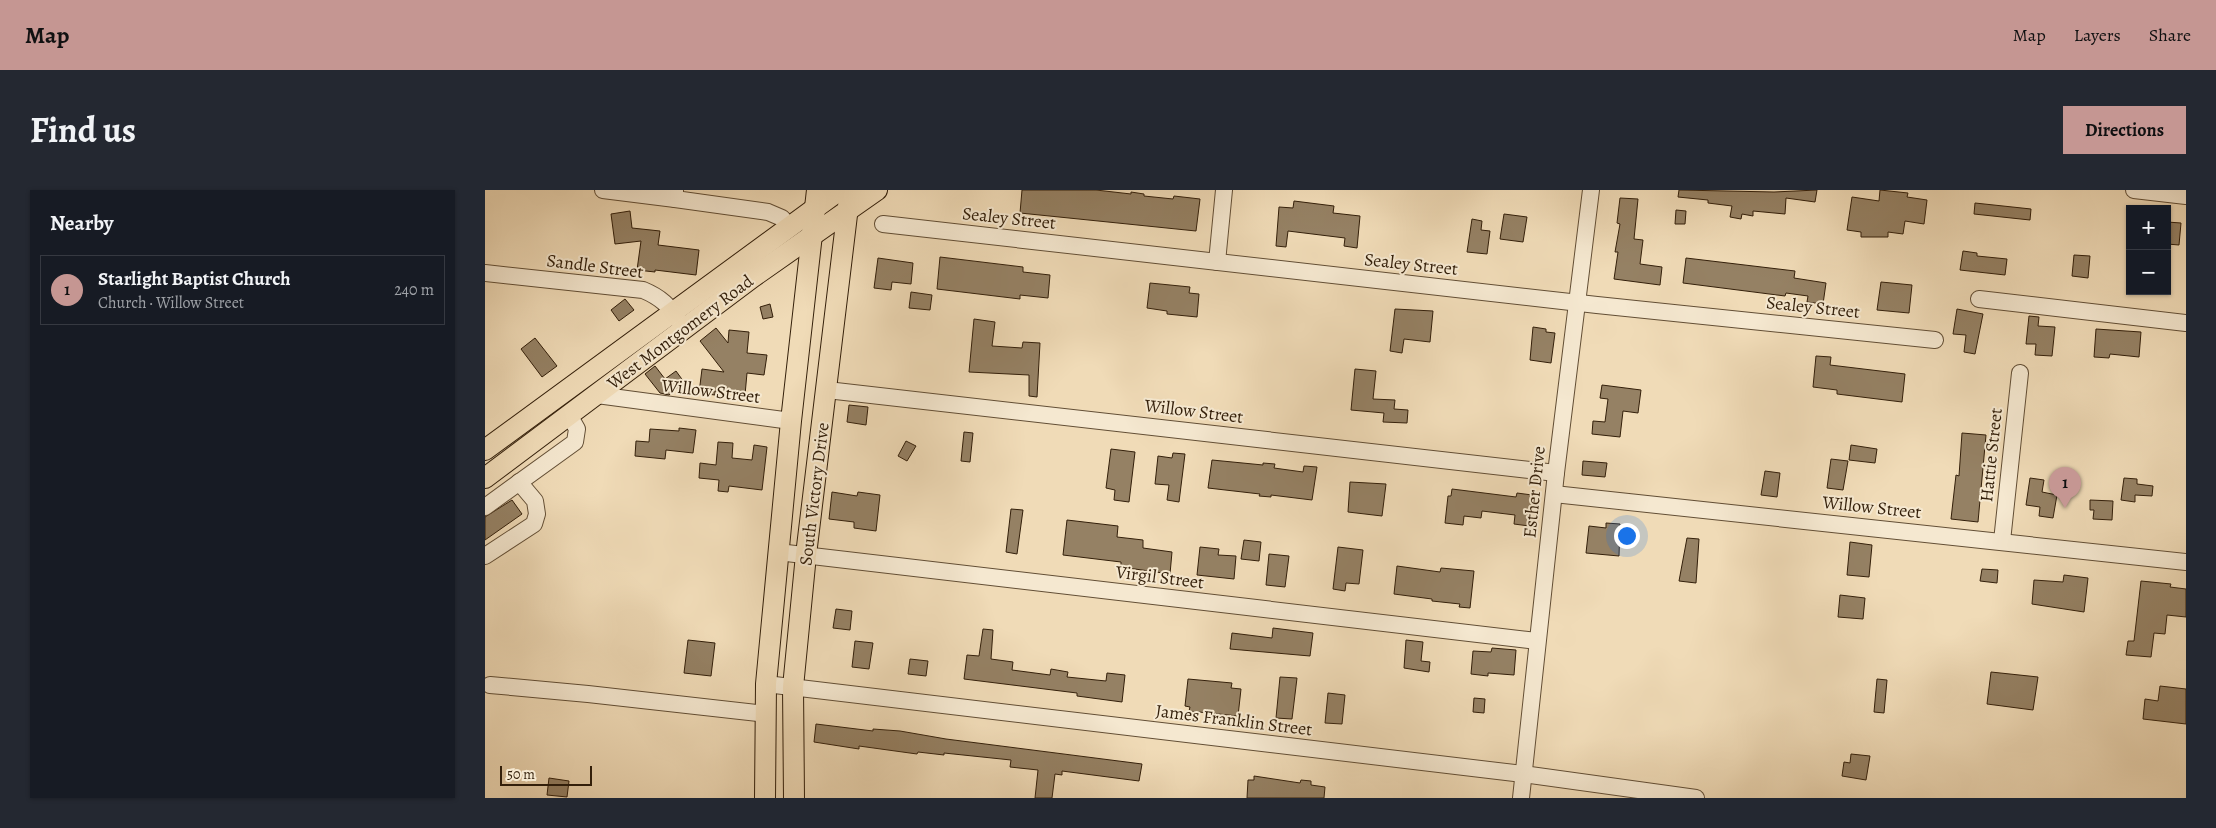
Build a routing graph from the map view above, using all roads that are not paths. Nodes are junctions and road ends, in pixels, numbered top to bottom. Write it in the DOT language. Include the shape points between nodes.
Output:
graph roads {
  1 [pos="603,190"];
  2 [pos="840,190"];
  3 [pos="850,190"];
  4 [pos="877,190"];
  5 [pos="1224,190"];
  6 [pos="1591,190"];
  7 [pos="2134,190"];
  8 [pos="675,194"];
  9 [pos="2186,196"];
  10 [pos="815,200"];
  11 [pos="847,211"];
  12 [pos="883,224"];
  13 [pos="789,227"];
  14 [pos="812,237"];
  15 [pos="1217,262"];
  16 [pos="485,273"];
  17 [pos="753,277"];
  18 [pos="807,294"];
  19 [pos="1979,299"];
  20 [pos="1577,302"];
  21 [pos="679,321"];
  22 [pos="2186,323"];
  23 [pos="1935,340"];
  24 [pos="2020,373"];
  25 [pos="827,390"];
  26 [pos="597,395"];
  27 [pos="569,415"];
  28 [pos="791,421"];
  29 [pos="485,450"];
  30 [pos="1556,473"];
  31 [pos="488,475"];
  32 [pos="519,482"];
  33 [pos="505,492"];
  34 [pos="1554,494"];
  35 [pos="485,507"];
  36 [pos="2002,541"];
  37 [pos="778,552"];
  38 [pos="806,555"];
  39 [pos="485,556"];
  40 [pos="2186,562"];
  41 [pos="1537,642"];
  42 [pos="766,684"];
  43 [pos="490,685"];
  44 [pos="793,687"];
  45 [pos="766,714"];
  46 [pos="1523,774"];
  47 [pos="765,798"];
  48 [pos="794,798"];
  49 [pos="1521,798"];
  50 [pos="1696,798"];
  1 -- 8 [label="street"];
  2 -- 10 [label="main road, West Montgomery Road"];
  3 -- 11 [label="main road, South Victory Drive"];
  4 -- 11 [label="main road, West Montgomery Road"];
  5 -- 15 [label="street"];
  6 -- 20 [label="street, Esther Drive"];
  7 -- 9 [label="street"];
  8 -- 13 [label="street" via="768,212 782,218"];
  10 -- 13 [label="main road, West Montgomery Road"];
  10 -- 14 [label="main road, South Victory Drive"];
  11 -- 14 [label="main road, West Montgomery Road"];
  11 -- 25 [label="main road, South Victory Drive"];
  12 -- 15 [label="street, Sealey Street"];
  13 -- 21 [label="main road, West Montgomery Road"];
  14 -- 17 [label="main road, West Montgomery Road"];
  14 -- 18 [label="main road, South Victory Drive"];
  15 -- 20 [label="street, Sealey Street"];
  16 -- 21 [label="street, Sandle Street" via="643,290 656,296"];
  17 -- 18 [label="main road" via="788,268 799,275"];
  17 -- 21 [label="main road, West Montgomery Road"];
  18 -- 28 [label="main road, South Victory Drive"];
  19 -- 22 [label="street"];
  20 -- 23 [label="street, Sealey Street"];
  20 -- 30 [label="street, Esther Drive"];
  21 -- 26 [label="main road, West Montgomery Road"];
  21 -- 29 [label="main road, West Montgomery Road"];
  24 -- 36 [label="street, Hattie Street"];
  25 -- 30 [label="street, Willow Street"];
  25 -- 38 [label="main road, South Victory Drive"];
  26 -- 27 [label="main road, West Montgomery Road"];
  26 -- 28 [label="street, Willow Street"];
  27 -- 31 [label="main road, West Montgomery Road"];
  27 -- 32 [label="street" via="577,429 575,442"];
  28 -- 37 [label="main road, South Victory Drive"];
  30 -- 34 [label="street, Esther Drive"];
  31 -- 33 [label="street"];
  32 -- 33 [label="street"];
  32 -- 39 [label="street" via="535,501 537,514 534,524"];
  33 -- 35 [label="street"];
  34 -- 36 [label="street, Willow Street"];
  34 -- 41 [label="street, Esther Drive"];
  36 -- 40 [label="street, Willow Street"];
  37 -- 38 [label="street, Virgil Street"];
  37 -- 42 [label="main road, South Victory Drive"];
  38 -- 41 [label="street, Virgil Street"];
  38 -- 44 [label="main road, South Victory Drive"];
  41 -- 46 [label="street, Esther Drive"];
  42 -- 44 [label="street, James Franklin Street"];
  42 -- 45 [label="main road, South Victory Drive"];
  43 -- 45 [label="street"];
  44 -- 46 [label="street, James Franklin Street"];
  44 -- 48 [label="main road, South Victory Drive"];
  45 -- 47 [label="main road, South Victory Drive"];
  46 -- 49 [label="street, Esther Drive"];
  46 -- 50 [label="street, James Franklin Street"];
}
